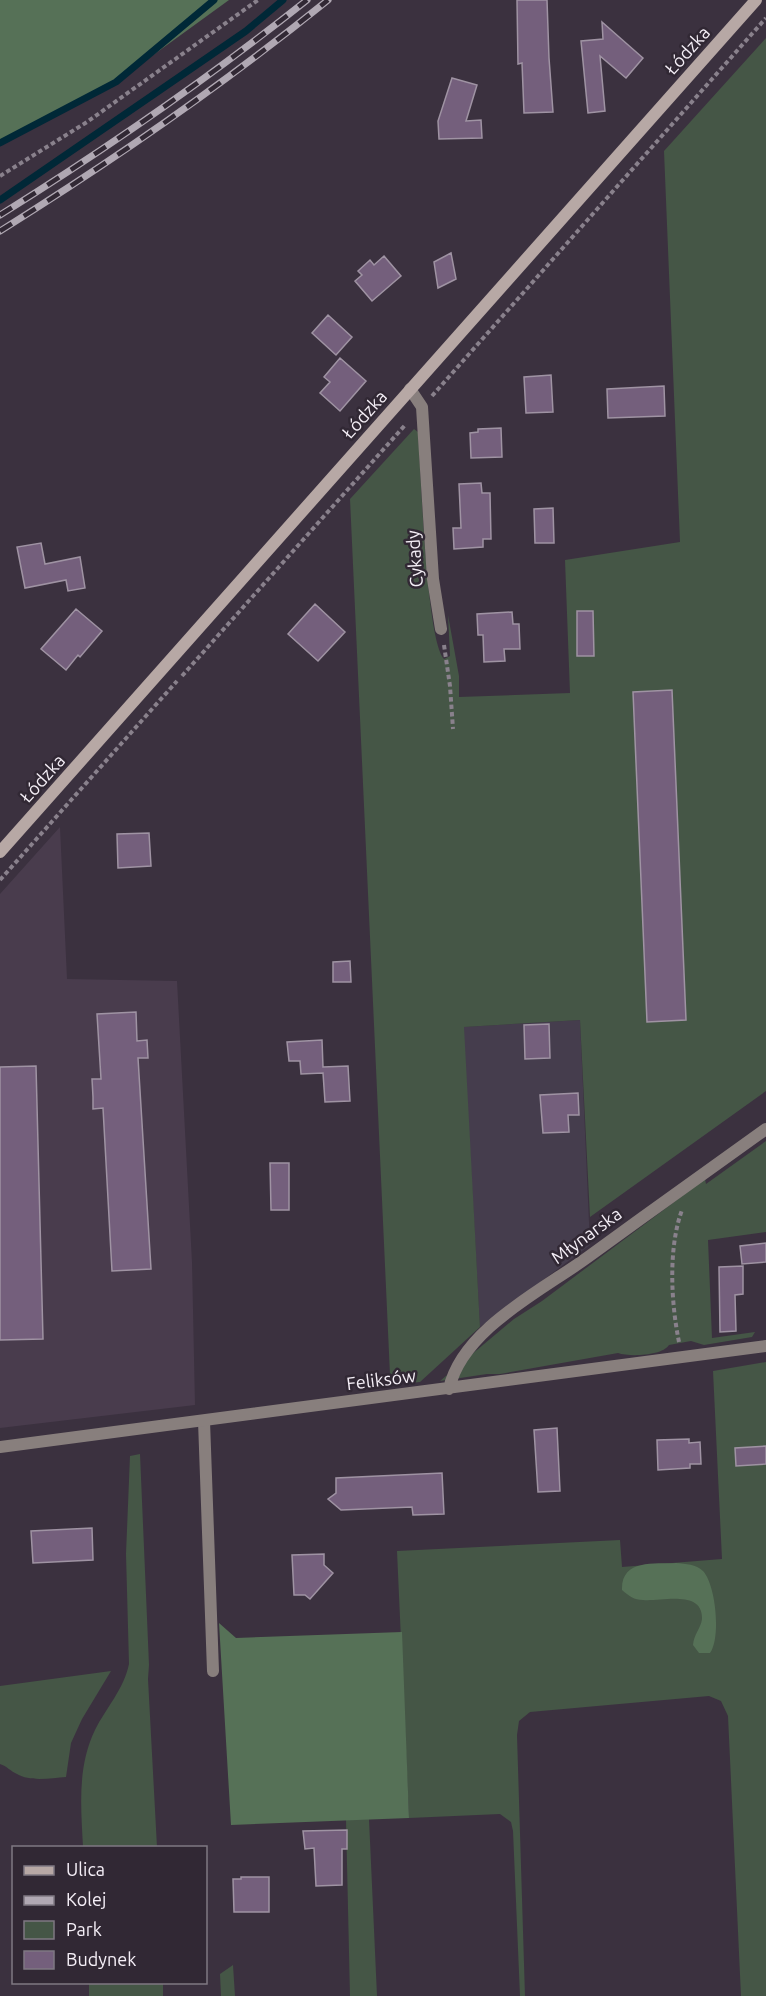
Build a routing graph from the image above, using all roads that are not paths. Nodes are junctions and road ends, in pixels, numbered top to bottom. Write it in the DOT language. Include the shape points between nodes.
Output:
graph roads {
  1 [pos="756,0"];
  2 [pos="410,389"];
  3 [pos="441,629"];
  4 [pos="0,852"];
  5 [pos="766,1129"];
  6 [pos="766,1346"];
  7 [pos="449,1389"];
  8 [pos="204,1420"];
  9 [pos="0,1448"];
  10 [pos="213,1671"];
  1 -- 2 [label="main road, Łódzka"];
  2 -- 3 [label="street, Cykady" via="422,407 433,579"];
  2 -- 4 [label="main road, Łódzka"];
  5 -- 7 [label="street, Młynarska" via="508,1311 465,1355"];
  6 -- 7 [label="street, Feliksów"];
  7 -- 8 [label="street, Feliksów"];
  8 -- 9 [label="street, Feliksów"];
  8 -- 10 [label="street"];
}
